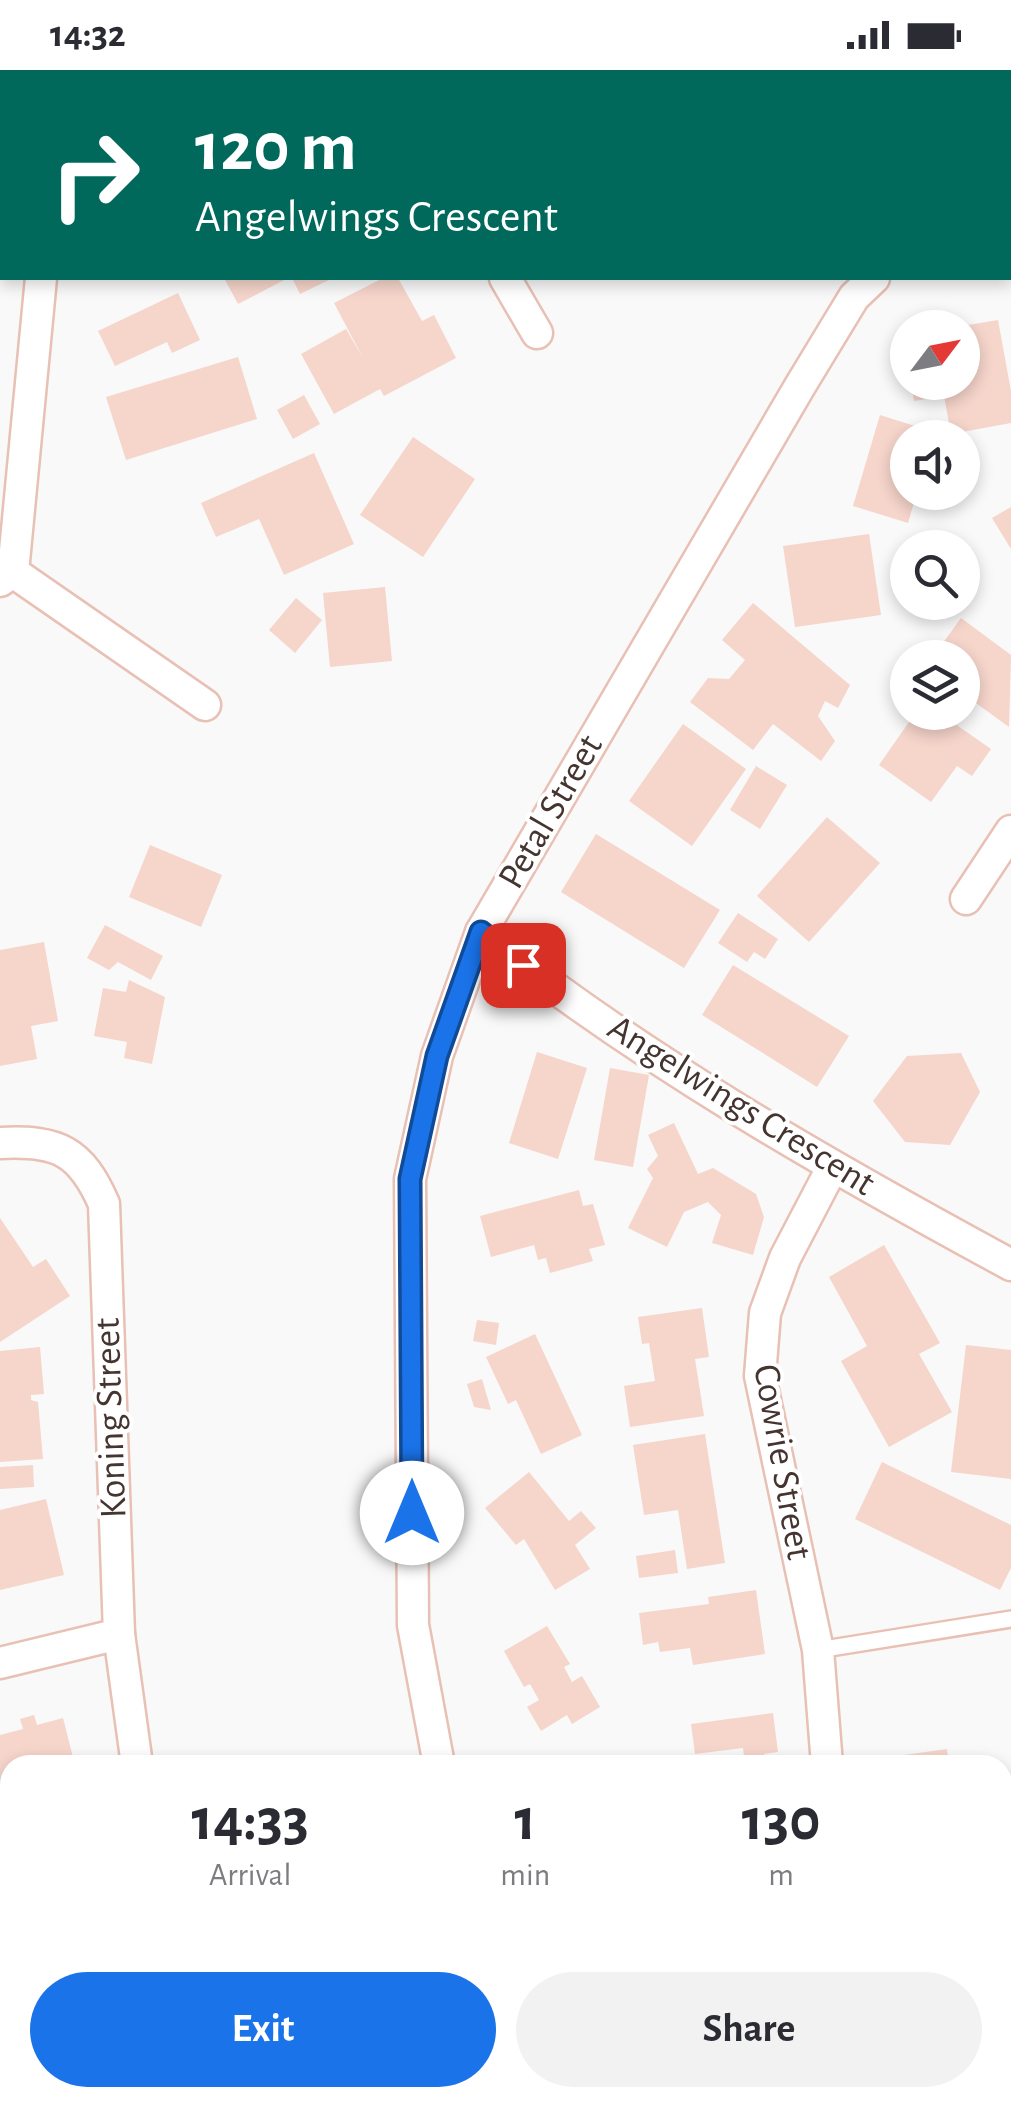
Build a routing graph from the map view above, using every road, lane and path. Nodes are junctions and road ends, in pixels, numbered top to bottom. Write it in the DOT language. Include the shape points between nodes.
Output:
graph roads {
  1 [pos="41,280"];
  2 [pos="506,280"];
  3 [pos="872,280"];
  4 [pos="536,333"];
  5 [pos="6,576"];
  6 [pos="205,705"];
  7 [pos="1011,831"];
  8 [pos="966,899"];
  9 [pos="481,932"];
  10 [pos="0,1143"];
  11 [pos="832,1168"];
  12 [pos="1011,1264"];
  13 [pos="1011,1619"];
  14 [pos="119,1634"];
  15 [pos="818,1650"];
  16 [pos="0,1663"];
  17 [pos="136,1755"];
  18 [pos="436,1755"];
  19 [pos="826,1755"];
  1 -- 5 [label="street"];
  2 -- 4 [label="street"];
  3 -- 9 [label="street, Petal Street" via="800,386"];
  5 -- 6 [label="street"];
  7 -- 8 [label="street"];
  9 -- 11 [label="street, Angelwings Crescent" via="544,982"];
  9 -- 18 [label="street, Petal Street" via="437,1056 410,1179 412,1625"];
  10 -- 14 [label="street, Koning Street" via="68,1151 92,1177 104,1204"];
  11 -- 12 [label="street, Angelwings Crescent"];
  11 -- 15 [label="street, Cowrie Street" via="765,1313 760,1376"];
  13 -- 15 [label="lane"];
  14 -- 16 [label="street"];
  14 -- 17 [label="street, Koning Street"];
  15 -- 19 [label="street, Cowrie Street"];
}
